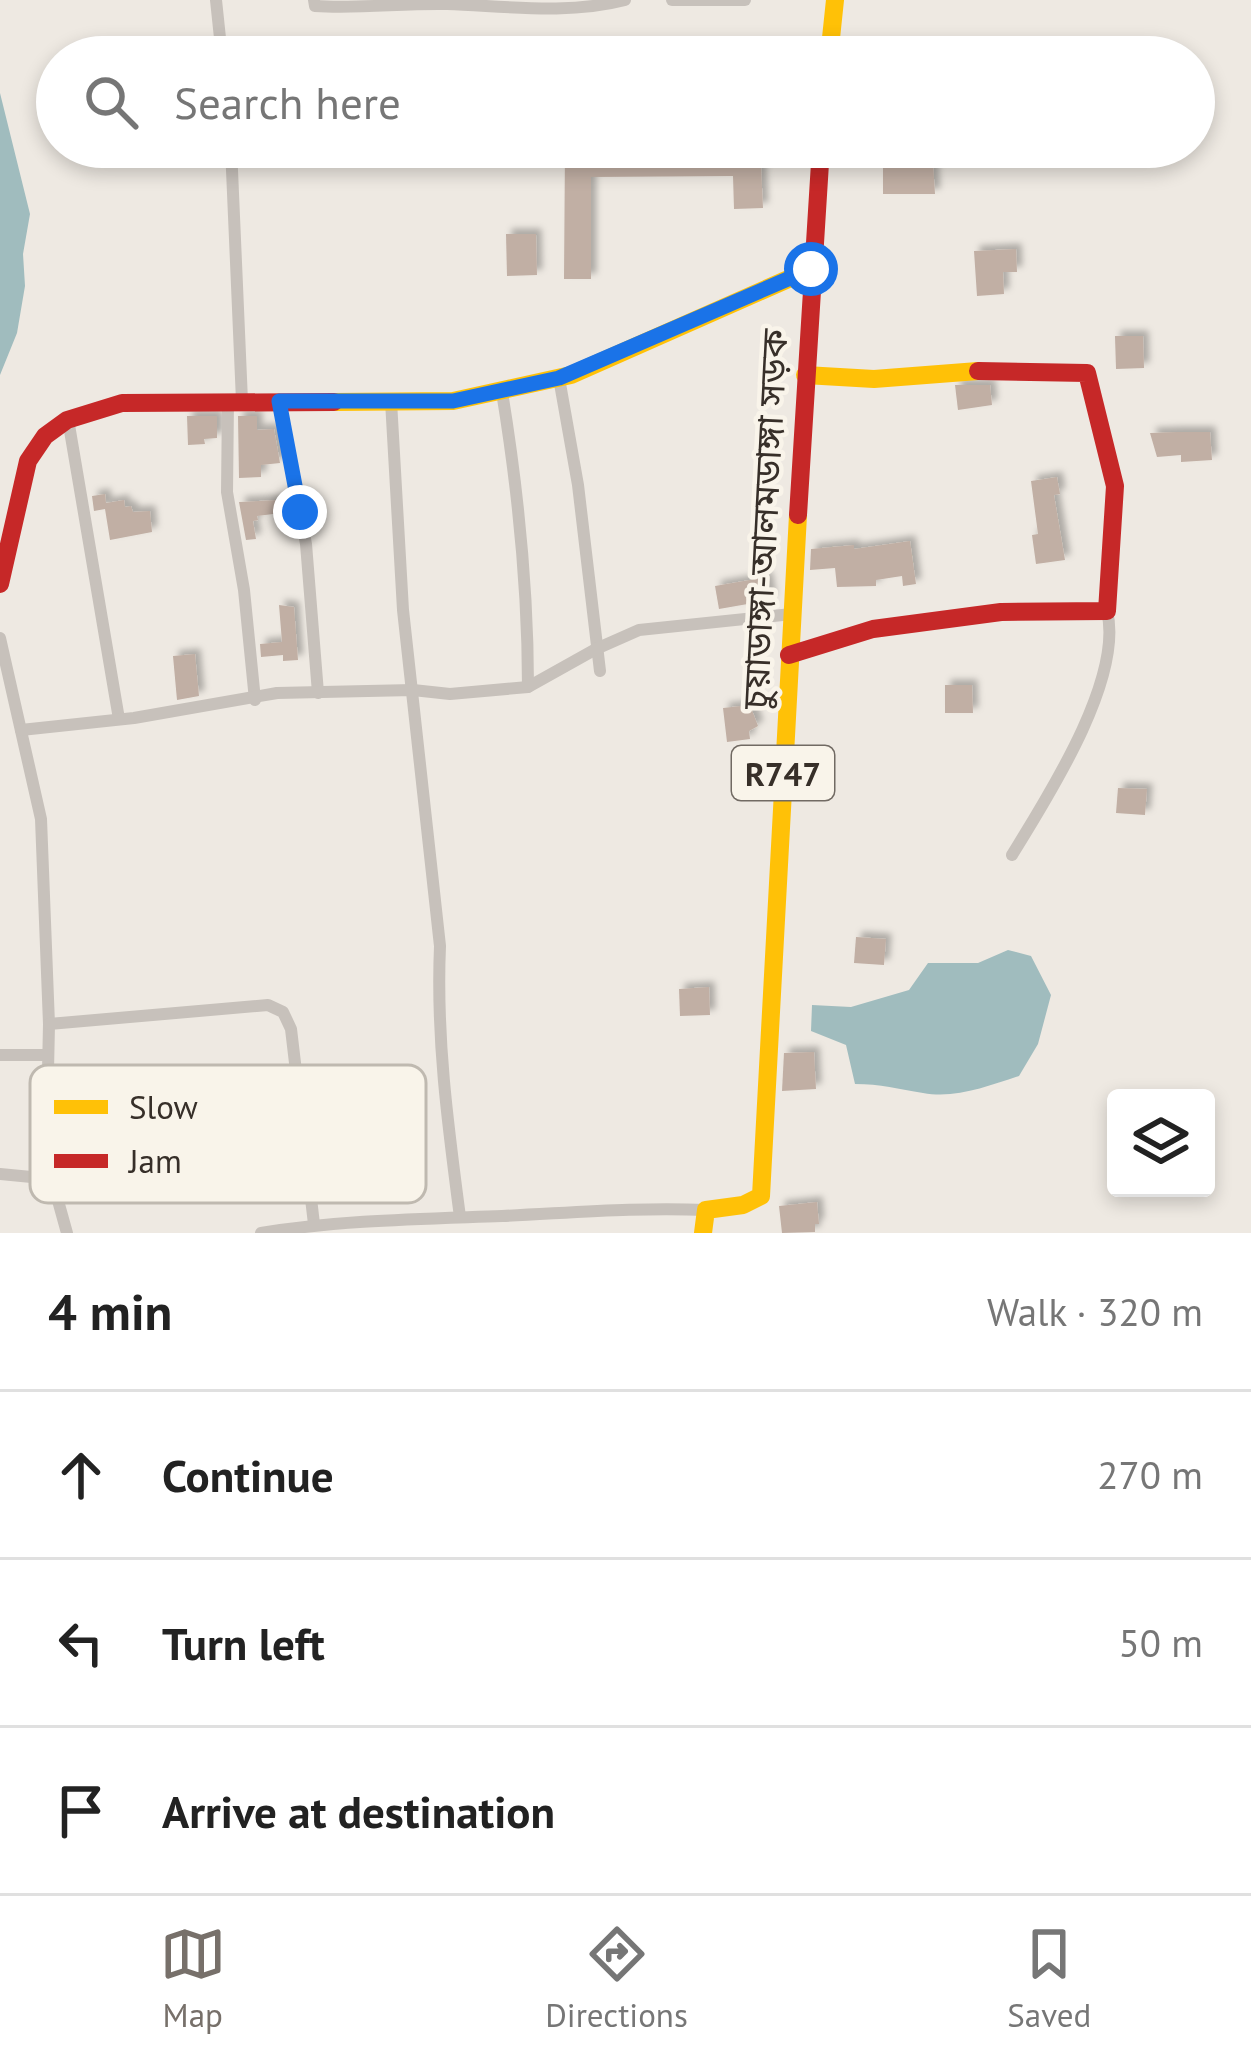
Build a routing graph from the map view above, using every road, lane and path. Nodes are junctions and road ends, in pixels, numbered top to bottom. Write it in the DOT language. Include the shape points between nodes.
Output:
graph roads {
  1 [pos="216,0"];
  2 [pos="314,0"];
  3 [pos="625,0"];
  4 [pos="672,0"];
  5 [pos="746,0"];
  6 [pos="835,0"];
  7 [pos="220,36"];
  8 [pos="831,36"];
  9 [pos="231,168"];
  10 [pos="819,168"];
  11 [pos="811,269"];
  12 [pos="805,375"];
  13 [pos="559,378"];
  14 [pos="502,392"];
  15 [pos="235,401"];
  16 [pos="279,401"];
  17 [pos="391,401"];
  18 [pos="68,419"];
  19 [pos="0,584"];
  20 [pos="1107,610"];
  21 [pos="792,614"];
  22 [pos="0,638"];
  23 [pos="596,649"];
  24 [pos="789,655"];
  25 [pos="600,671"];
  26 [pos="528,687"];
  27 [pos="412,690"];
  28 [pos="318,693"];
  29 [pos="255,700"];
  30 [pos="119,719"];
  31 [pos="21,730"];
  32 [pos="1012,855"];
  33 [pos="50,1024"];
  34 [pos="0,1055"];
  35 [pos="47,1055"];
  36 [pos="47,1065"];
  37 [pos="295,1065"];
  38 [pos="0,1174"];
  39 [pos="30,1177"];
  40 [pos="59,1203"];
  41 [pos="312,1203"];
  42 [pos="706,1210"];
  43 [pos="460,1217"];
  44 [pos="314,1224"];
  45 [pos="67,1233"];
  46 [pos="261,1233"];
  47 [pos="703,1233"];
  1 -- 7 [label="street"];
  2 -- 3 [label="street" via="335,8"];
  4 -- 5 [label="street"];
  6 -- 8 [label="street"];
  9 -- 15 [label="street"];
  10 -- 11 [label="street, R747"];
  11 -- 12 [label="street, চুয়াডাঙ্গা-আলমডাঙ্গা সড়ক / R747"];
  11 -- 13 [label="street"];
  12 -- 20 [label="street" via="1087,373 1115,486"];
  12 -- 21 [label="street, চুয়াডাঙ্গা-আলমডাঙ্গা সড়ক / R747"];
  13 -- 14 [label="street"];
  13 -- 23 [label="street"];
  14 -- 17 [label="street"];
  14 -- 26 [label="street" via="528,611"];
  15 -- 16 [label="street"];
  15 -- 18 [label="street" via="122,403"];
  15 -- 29 [label="street" via="227,492"];
  16 -- 17 [label="street"];
  16 -- 28 [label="street" via="306,544"];
  17 -- 27 [label="street"];
  18 -- 19 [label="street" via="36,442 28,460"];
  18 -- 30 [label="street"];
  20 -- 24 [label="street" via="1001,612 873,629"];
  20 -- 32 [label="street" via="1106,657 1091,710"];
  21 -- 23 [label="street" via="639,630"];
  21 -- 24 [label="street, চুয়াডাঙ্গা-আলমডাঙ্গা সড়ক / R747"];
  22 -- 31 [label="street"];
  23 -- 25 [label="street"];
  23 -- 26 [label="street"];
  24 -- 42 [label="street, চুয়াডাঙ্গা-আলমডাঙ্গা সড়ক / R747" via="761,1196"];
  26 -- 27 [label="street"];
  27 -- 28 [label="street"];
  27 -- 43 [label="street"];
  28 -- 29 [label="street"];
  29 -- 30 [label="street"];
  30 -- 31 [label="street"];
  31 -- 33 [label="street" via="41,819"];
  33 -- 35 [label="street"];
  33 -- 37 [label="street" via="268,1005 283,1012"];
  34 -- 35 [label="street"];
  35 -- 36 [label="street"];
  38 -- 39 [label="street"];
  40 -- 45 [label="street"];
  41 -- 44 [label="street"];
  42 -- 43 [label="street"];
  42 -- 47 [label="street"];
  43 -- 44 [label="street"];
  44 -- 46 [label="street"];
}
